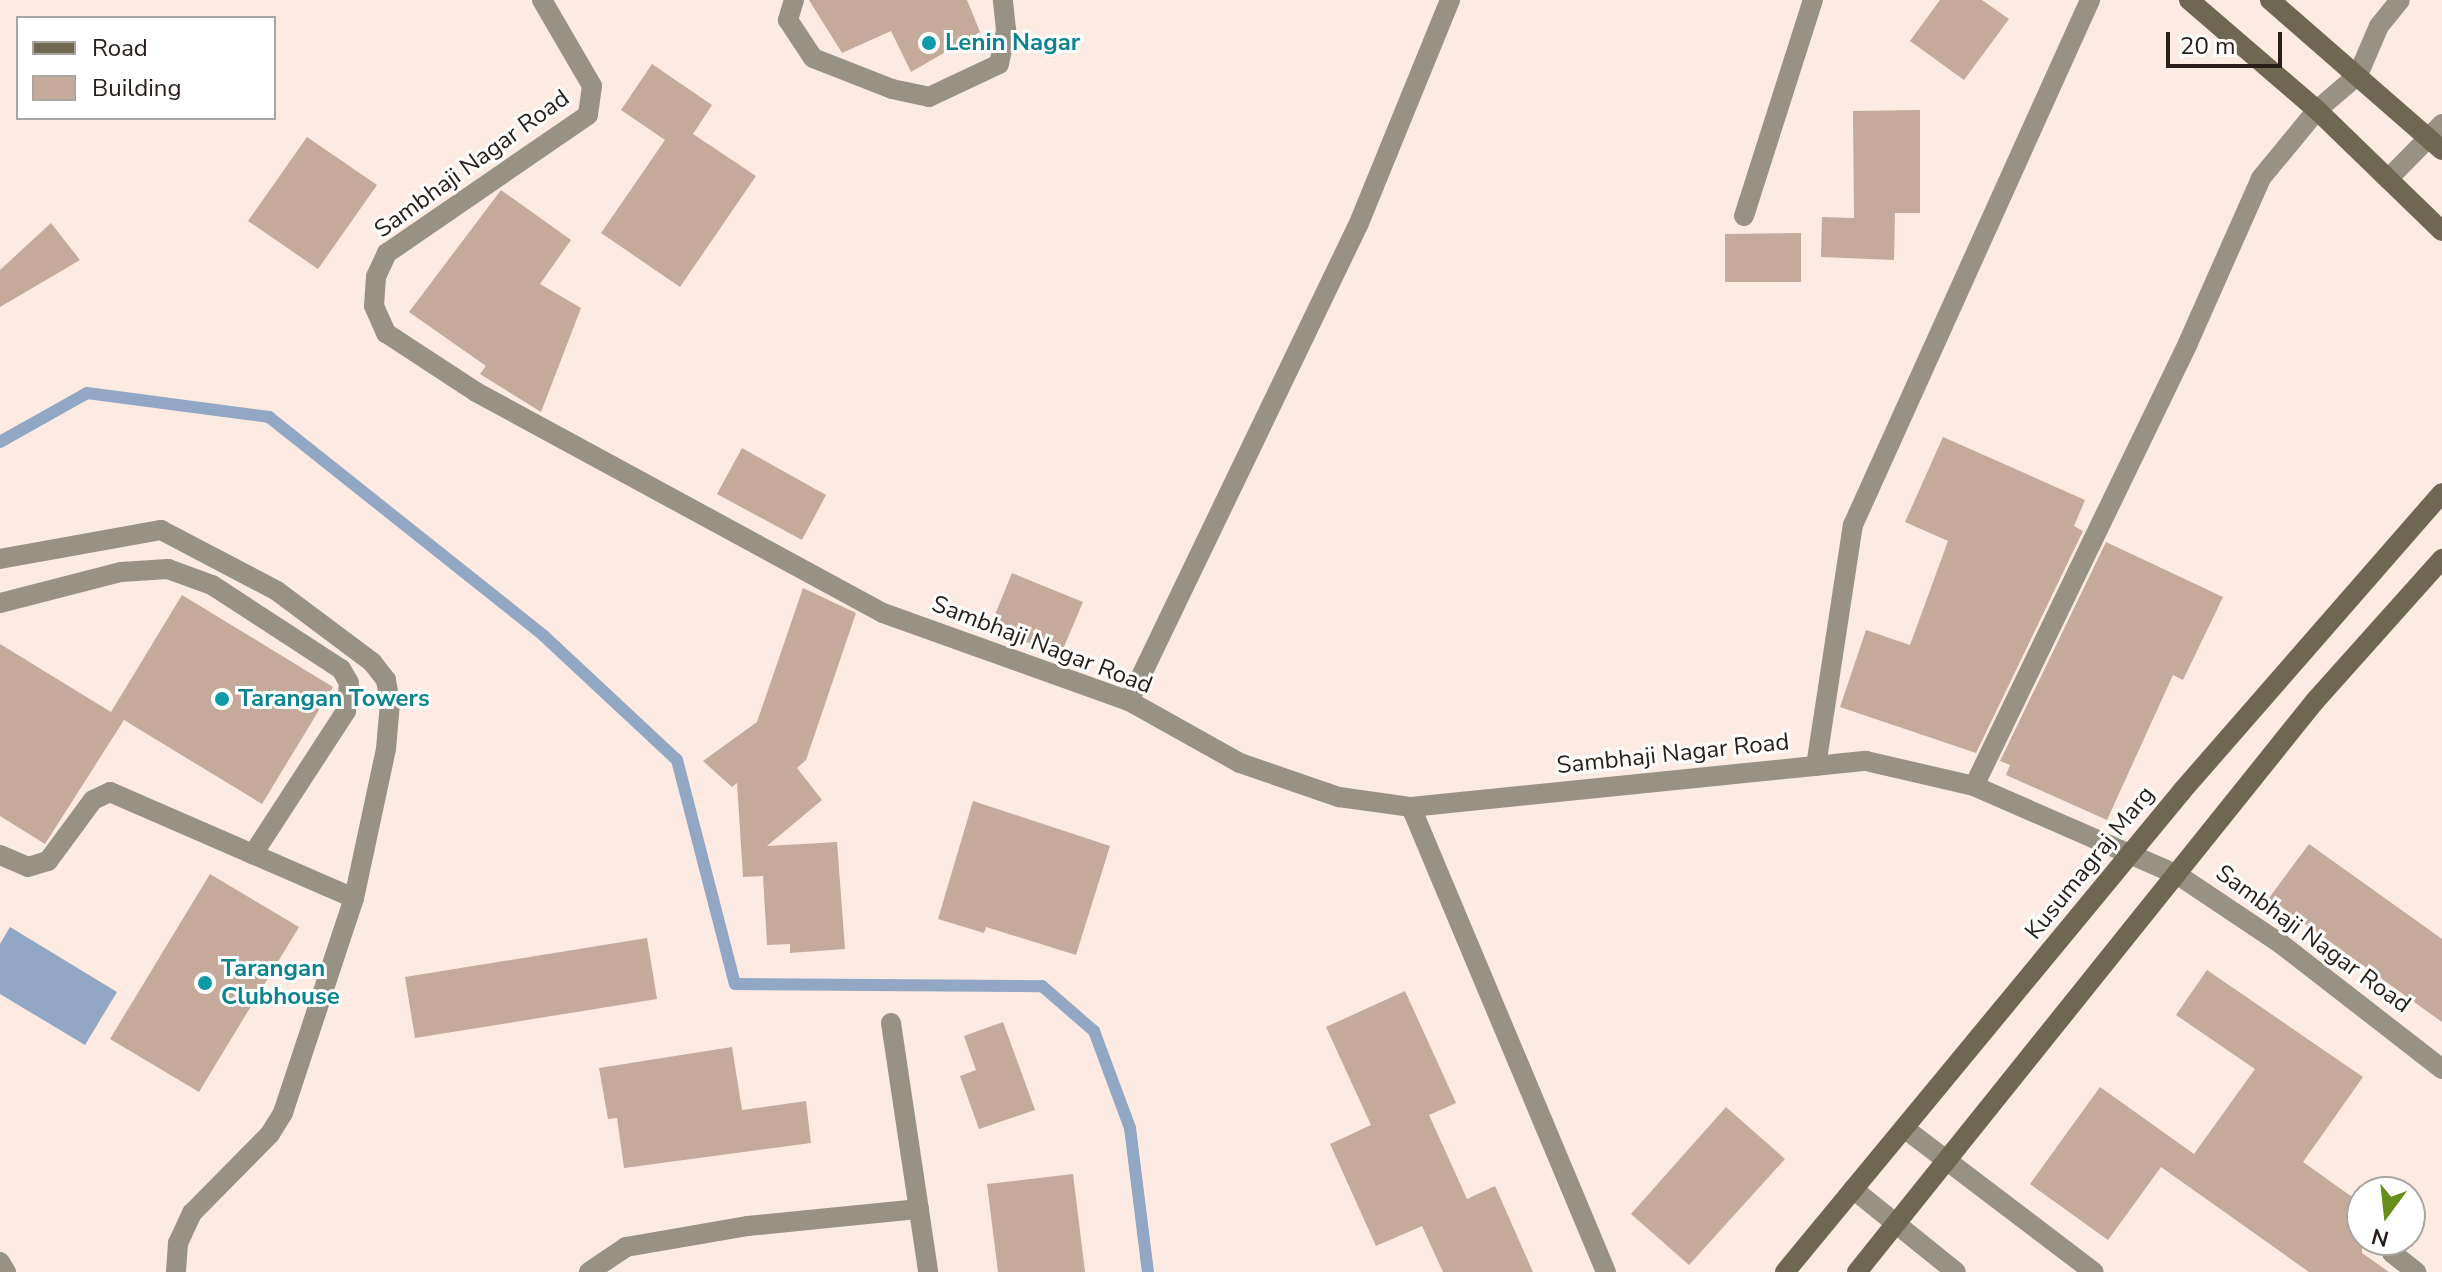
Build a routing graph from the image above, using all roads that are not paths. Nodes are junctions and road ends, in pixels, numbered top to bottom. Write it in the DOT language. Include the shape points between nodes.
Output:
graph roads {
  1 [pos="542,0"];
  2 [pos="794,0"];
  3 [pos="1003,0"];
  4 [pos="1450,0"];
  5 [pos="1813,0"];
  6 [pos="2090,0"];
  7 [pos="2189,0"];
  8 [pos="2270,0"];
  9 [pos="2400,0"];
  10 [pos="2358,75"];
  11 [pos="2317,110"];
  12 [pos="2438,137"];
  13 [pos="2388,179"];
  14 [pos="1744,216"];
  15 [pos="2442,231"];
  16 [pos="2442,493"];
  17 [pos="0,559"];
  18 [pos="2442,559"];
  19 [pos="0,603"];
  20 [pos="1129,701"];
  21 [pos="1816,766"];
  22 [pos="1974,786"];
  23 [pos="1411,807"];
  24 [pos="253,854"];
  25 [pos="0,855"];
  26 [pos="2131,855"];
  27 [pos="2178,875"];
  28 [pos="354,898"];
  29 [pos="891,1023"];
  30 [pos="2442,1069"];
  31 [pos="1904,1128"];
  32 [pos="1946,1162"];
  33 [pos="1853,1189"];
  34 [pos="919,1209"];
  35 [pos="1895,1224"];
  36 [pos="2396,1256"];
  37 [pos="0,1262"];
  38 [pos="6,1272"];
  39 [pos="176,1272"];
  40 [pos="589,1272"];
  41 [pos="928,1272"];
  42 [pos="1606,1272"];
  43 [pos="1785,1272"];
  44 [pos="1857,1272"];
  45 [pos="1956,1272"];
  46 [pos="2094,1272"];
  47 [pos="2416,1272"];
  1 -- 20 [label="street, Sambhaji Nagar Road" via="592,86 588,115 387,253 376,277 374,306 386,333 476,392 883,613"];
  2 -- 3 [label="street" via="788,20 813,58 892,89 929,97 999,64 1006,30"];
  4 -- 20 [label="street" via="1359,223"];
  5 -- 14 [label="street"];
  6 -- 21 [label="street" via="1853,525"];
  7 -- 11 [label="street"];
  8 -- 10 [label="street"];
  9 -- 10 [label="street" via="2379,26"];
  10 -- 11 [label="street"];
  10 -- 12 [label="street"];
  11 -- 13 [label="street"];
  11 -- 22 [label="street" via="2261,178 2188,343"];
  12 -- 13 [label="street"];
  13 -- 15 [label="street"];
  16 -- 26 [label="street, Kusumagraj Marg"];
  17 -- 28 [label="street" via="161,530 277,591 372,662 386,680 389,725"];
  18 -- 27 [label="street" via="2315,701"];
  19 -- 24 [label="street" via="121,572 168,569 212,585 341,669 349,683 346,711"];
  20 -- 23 [label="street, Sambhaji Nagar Road" via="1240,763 1339,797"];
  21 -- 22 [label="street, Sambhaji Nagar Road" via="1866,761"];
  21 -- 23 [label="street, Sambhaji Nagar Road"];
  22 -- 26 [label="street, Sambhaji Nagar Road"];
  23 -- 42 [label="street"];
  24 -- 25 [label="street" via="110,792 93,800 48,861 28,867"];
  24 -- 28 [label="street"];
  26 -- 27 [label="street, Sambhaji Nagar Road"];
  26 -- 31 [label="street, Kusumagraj Marg"];
  27 -- 30 [label="street, Sambhaji Nagar Road" via="2307,963"];
  27 -- 32 [label="street"];
  28 -- 39 [label="street" via="283,1113 270,1134 192,1213 178,1243"];
  29 -- 34 [label="street"];
  31 -- 32 [label="street"];
  31 -- 33 [label="street, Kusumagraj Marg"];
  32 -- 35 [label="street"];
  32 -- 46 [label="street"];
  33 -- 35 [label="street"];
  33 -- 43 [label="street, Kusumagraj Marg"];
  34 -- 40 [label="street" via="748,1226 626,1247"];
  34 -- 41 [label="street"];
  35 -- 44 [label="street"];
  35 -- 45 [label="street"];
  36 -- 47 [label="street"];
  37 -- 38 [label="street"];
}
